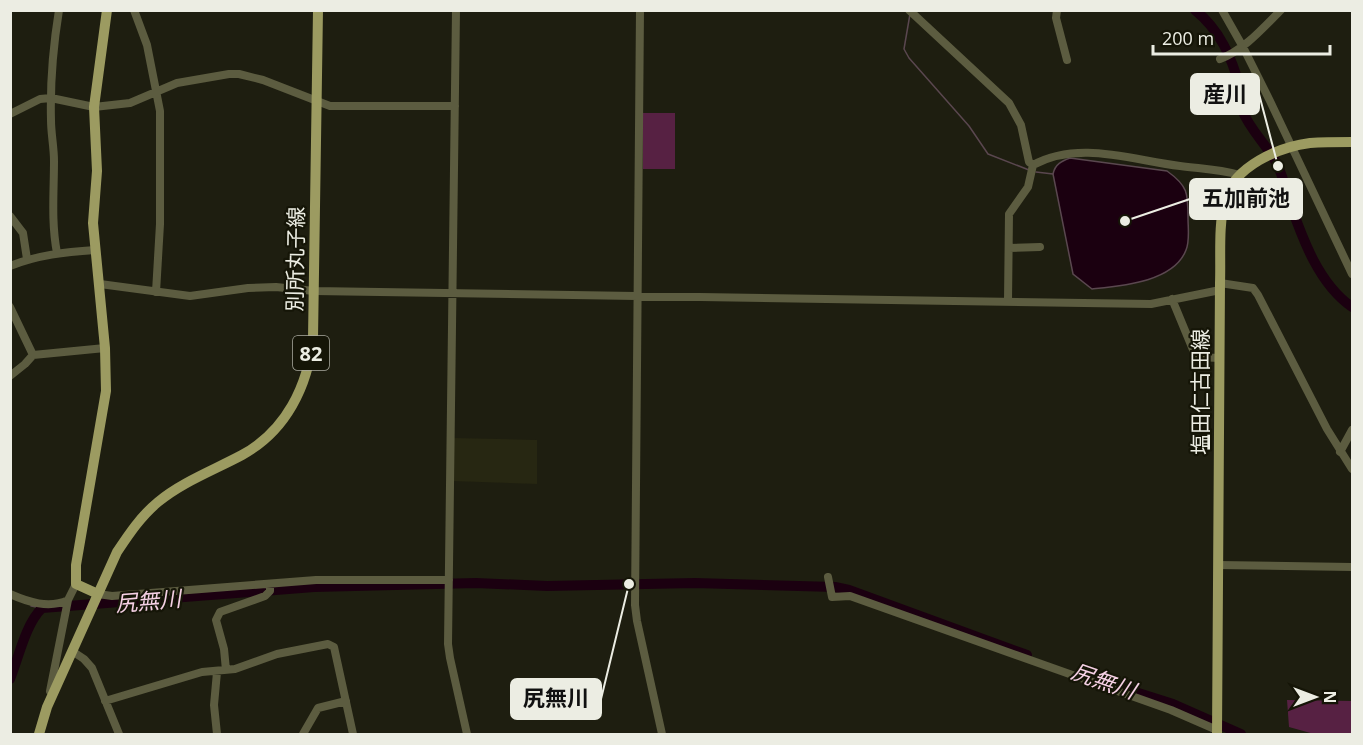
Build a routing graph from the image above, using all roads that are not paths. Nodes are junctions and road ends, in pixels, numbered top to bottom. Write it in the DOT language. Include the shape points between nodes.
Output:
graph roads {
  1 [pos="58,10"];
  2 [pos="107,10"];
  3 [pos="134,10"];
  4 [pos="318,10"];
  5 [pos="456,10"];
  6 [pos="640,10"];
  7 [pos="909,10"];
  8 [pos="1057,10"];
  9 [pos="1222,10"];
  10 [pos="1281,10"];
  11 [pos="1243,47"];
  12 [pos="1220,59"];
  13 [pos="1067,60"];
  14 [pos="157,92"];
  15 [pos="51,98"];
  16 [pos="317,102"];
  17 [pos="455,106"];
  18 [pos="94,107"];
  19 [pos="10,114"];
  20 [pos="1353,142"];
  21 [pos="1291,148"];
  22 [pos="1033,165"];
  23 [pos="1240,175"];
  24 [pos="10,216"];
  25 [pos="1040,247"];
  26 [pos="1009,248"];
  27 [pos="95,250"];
  28 [pos="57,253"];
  29 [pos="27,259"];
  30 [pos="10,266"];
  31 [pos="1353,274"];
  32 [pos="100,284"];
  33 [pos="1220,287"];
  34 [pos="314,291"];
  35 [pos="156,292"];
  36 [pos="453,293"];
  37 [pos="637,295"];
  38 [pos="1172,299"];
  39 [pos="1008,301"];
  40 [pos="10,307"];
  41 [pos="105,348"];
  42 [pos="33,355"];
  43 [pos="1220,358"];
  44 [pos="10,376"];
  45 [pos="1353,430"];
  46 [pos="1340,452"];
  47 [pos="1353,469"];
  48 [pos="1218,565"];
  49 [pos="1353,567"];
  50 [pos="449,580"];
  51 [pos="76,584"];
  52 [pos="829,584"];
  53 [pos="270,587"];
  54 [pos="10,594"];
  55 [pos="94,601"];
  56 [pos="68,604"];
  57 [pos="72,651"];
  58 [pos="58,670"];
  59 [pos="226,670"];
  60 [pos="216,672"];
  61 [pos="50,691"];
  62 [pos="105,701"];
  63 [pos="346,701"];
  64 [pos="1217,730"];
  65 [pos="39,735"];
  66 [pos="119,735"];
  67 [pos="217,735"];
  68 [pos="303,735"];
  69 [pos="353,735"];
  70 [pos="466,735"];
  71 [pos="662,735"];
  1 -- 15 [label="street"];
  2 -- 18 [label="main road"];
  3 -- 14 [label="street" via="147,45"];
  4 -- 16 [label="main road, 別所丸子線 / 82"];
  5 -- 17 [label="street"];
  6 -- 37 [label="street"];
  7 -- 22 [label="street" via="1009,103 1021,124"];
  8 -- 13 [label="street"];
  9 -- 11 [label="street"];
  10 -- 11 [label="street"];
  11 -- 12 [label="street"];
  11 -- 21 [label="street"];
  14 -- 16 [label="street" via="177,83 239,74"];
  14 -- 18 [label="street" via="130,103"];
  14 -- 35 [label="street" via="161,147"];
  15 -- 18 [label="street"];
  15 -- 19 [label="street" via="40,99"];
  15 -- 28 [label="street"];
  16 -- 17 [label="street" via="330,106"];
  16 -- 34 [label="main road, 別所丸子線 / 82"];
  17 -- 36 [label="street"];
  18 -- 27 [label="main road"];
  20 -- 21 [label="main road, 塩田仁古田線" via="1310,143"];
  21 -- 23 [label="main road, 塩田仁古田線" via="1260,161"];
  21 -- 31 [label="street"];
  22 -- 23 [label="street" via="1059,154 1088,152"];
  22 -- 26 [label="street" via="1028,187 1009,214"];
  23 -- 33 [label="main road, 塩田仁古田線" via="1225,200"];
  24 -- 29 [label="street" via="23,233"];
  25 -- 26 [label="street"];
  26 -- 39 [label="street"];
  27 -- 28 [label="street"];
  27 -- 32 [label="main road"];
  28 -- 29 [label="street"];
  29 -- 30 [label="street"];
  32 -- 35 [label="street"];
  32 -- 41 [label="main road"];
  33 -- 38 [label="street"];
  33 -- 43 [label="main road, 塩田仁古田線"];
  33 -- 46 [label="street" via="1252,288 1258,295"];
  34 -- 35 [label="street" via="276,287 190,296"];
  34 -- 36 [label="street"];
  34 -- 55 [label="main road, 別所丸子線 / 82" via="311,355 303,384 286,415 245,453 182,486 147,512 117,552"];
  36 -- 37 [label="street"];
  36 -- 50 [label="street"];
  37 -- 39 [label="street"];
  37 -- 71 [label="street" via="635,605"];
  38 -- 39 [label="street" via="1150,304"];
  38 -- 43 [label="street" via="1196,357"];
  40 -- 42 [label="street"];
  41 -- 42 [label="street"];
  41 -- 51 [label="main road" via="104,406"];
  42 -- 44 [label="street"];
  43 -- 48 [label="main road, 塩田仁古田線"];
  45 -- 46 [label="street"];
  46 -- 47 [label="street"];
  48 -- 49 [label="street"];
  48 -- 64 [label="main road, 塩田仁古田線"];
  50 -- 53 [label="street" via="316,580"];
  50 -- 70 [label="street" via="450,658"];
  51 -- 55 [label="main road"];
  51 -- 56 [label="street"];
  52 -- 64 [label="street" via="832,597 850,596"];
  53 -- 55 [label="street" via="112,596"];
  53 -- 59 [label="street" via="266,596 220,612 216,620"];
  54 -- 56 [label="street" via="41,604"];
  55 -- 57 [label="main road, 別所丸子線 / 82"];
  56 -- 58 [label="street"];
  57 -- 58 [label="main road, 別所丸子線 / 82"];
  57 -- 62 [label="street" via="92,668"];
  58 -- 61 [label="street"];
  58 -- 65 [label="main road, 別所丸子線 / 82"];
  59 -- 60 [label="street"];
  59 -- 63 [label="street" via="328,644 334,647"];
  60 -- 62 [label="street" via="202,672"];
  60 -- 67 [label="street"];
  62 -- 66 [label="street"];
  63 -- 68 [label="street" via="318,708"];
  63 -- 69 [label="street"];
}
